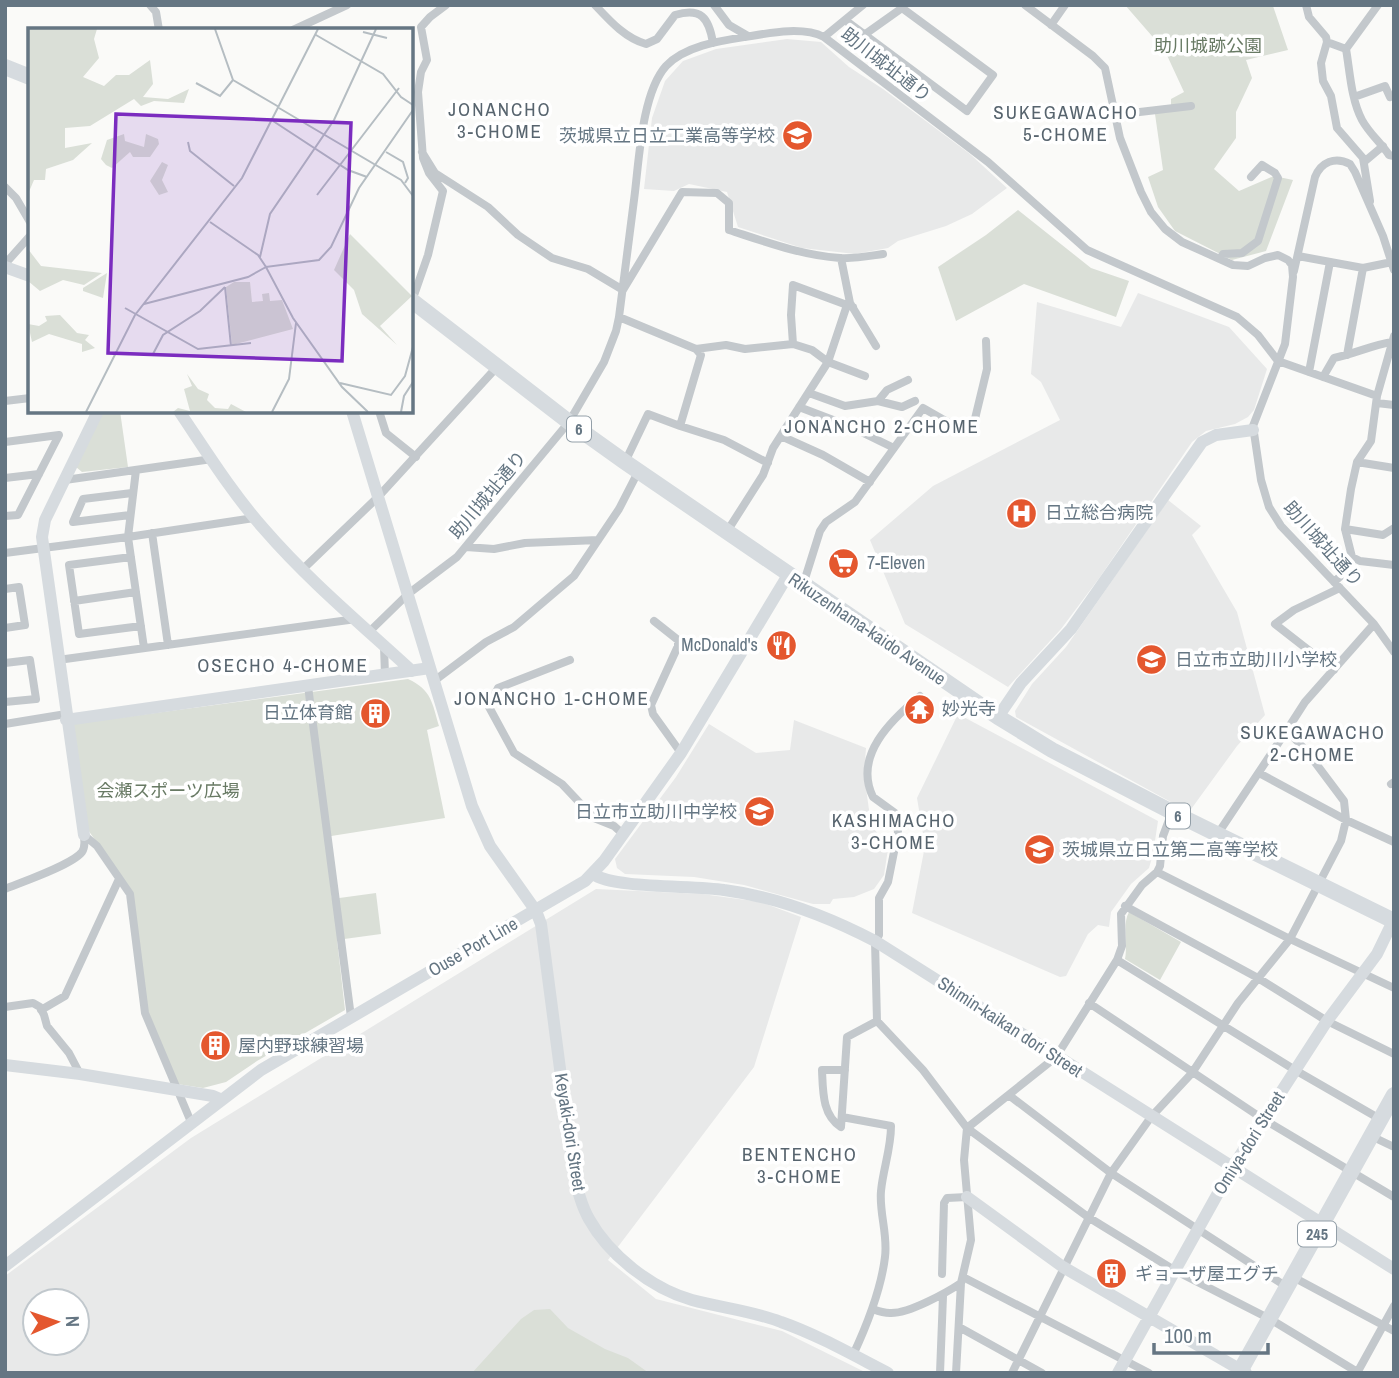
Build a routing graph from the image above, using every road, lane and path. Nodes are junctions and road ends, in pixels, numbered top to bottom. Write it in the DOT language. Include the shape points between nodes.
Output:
graph roads {
  1 [pos="150,5"];
  2 [pos="347,5"];
  3 [pos="446,5"];
  4 [pos="596,5"];
  5 [pos="714,5"];
  6 [pos="863,5"];
  7 [pos="1025,5"];
  8 [pos="1065,5"];
  9 [pos="1306,5"];
  10 [pos="1378,5"];
  11 [pos="845,20"];
  12 [pos="1051,25"];
  13 [pos="159,28"];
  14 [pos="297,28"];
  15 [pos="864,35"];
  16 [pos="748,36"];
  17 [pos="824,37"];
  18 [pos="1327,42"];
  19 [pos="713,43"];
  20 [pos="1346,49"];
  21 [pos="5,67"];
  22 [pos="28,76"];
  23 [pos="1354,97"];
  24 [pos="1390,97"];
  25 [pos="1191,106"];
  26 [pos="1115,115"];
  27 [pos="1383,146"];
  28 [pos="422,152"];
  29 [pos="1394,156"];
  30 [pos="1364,162"];
  31 [pos="1251,177"];
  32 [pos="5,187"];
  33 [pos="1370,207"];
  34 [pos="28,219"];
  35 [pos="28,238"];
  36 [pos="883,254"];
  37 [pos="1298,257"];
  38 [pos="841,258"];
  39 [pos="1220,259"];
  40 [pos="1330,262"];
  41 [pos="5,266"];
  42 [pos="1393,266"];
  43 [pos="1363,268"];
  44 [pos="1294,271"];
  45 [pos="28,275"];
  46 [pos="623,290"];
  47 [pos="413,297"];
  48 [pos="413,301"];
  49 [pos="850,306"];
  50 [pos="619,317"];
  51 [pos="1393,339"];
  52 [pos="986,341"];
  53 [pos="793,344"];
  54 [pos="876,346"];
  55 [pos="696,349"];
  56 [pos="1347,355"];
  57 [pos="1278,361"];
  58 [pos="828,362"];
  59 [pos="497,367"];
  60 [pos="1309,372"];
  61 [pos="866,376"];
  62 [pos="1323,377"];
  63 [pos="908,380"];
  64 [pos="809,393"];
  65 [pos="28,398"];
  66 [pos="1377,399"];
  67 [pos="5,401"];
  68 [pos="878,401"];
  69 [pos="915,401"];
  70 [pos="1394,405"];
  71 [pos="799,407"];
  72 [pos="97,413"];
  73 [pos="180,413"];
  74 [pos="353,413"];
  75 [pos="380,413"];
  76 [pos="569,422"];
  77 [pos="680,426"];
  78 [pos="1253,430"];
  79 [pos="781,436"];
  80 [pos="5,442"];
  81 [pos="894,448"];
  82 [pos="416,457"];
  83 [pos="212,459"];
  84 [pos="1357,462"];
  85 [pos="768,463"];
  86 [pos="632,467"];
  87 [pos="1394,468"];
  88 [pos="136,470"];
  89 [pos="39,474"];
  90 [pos="5,478"];
  91 [pos="65,480"];
  92 [pos="870,482"];
  93 [pos="132,493"];
  94 [pos="378,497"];
  95 [pos="130,515"];
  96 [pos="5,516"];
  97 [pos="254,518"];
  98 [pos="1394,528"];
  99 [pos="1345,529"];
  100 [pos="152,533"];
  101 [pos="726,533"];
  102 [pos="128,537"];
  103 [pos="598,540"];
  104 [pos="466,547"];
  105 [pos="42,548"];
  106 [pos="5,553"];
  107 [pos="131,557"];
  108 [pos="1352,557"];
  109 [pos="1394,565"];
  110 [pos="302,570"];
  111 [pos="788,575"];
  112 [pos="1337,585"];
  113 [pos="803,586"];
  114 [pos="5,589"];
  115 [pos="136,592"];
  116 [pos="408,594"];
  117 [pos="74,601"];
  118 [pos="356,619"];
  119 [pos="654,621"];
  120 [pos="1374,624"];
  121 [pos="141,626"];
  122 [pos="5,628"];
  123 [pos="369,632"];
  124 [pos="168,645"];
  125 [pos="384,645"];
  126 [pos="144,648"];
  127 [pos="1394,652"];
  128 [pos="58,660"];
  129 [pos="570,660"];
  130 [pos="5,663"];
  131 [pos="1334,670"];
  132 [pos="412,671"];
  133 [pos="432,674"];
  134 [pos="385,675"];
  135 [pos="308,686"];
  136 [pos="920,696"];
  137 [pos="5,702"];
  138 [pos="66,717"];
  139 [pos="998,718"];
  140 [pos="5,724"];
  141 [pos="1287,730"];
  142 [pos="681,753"];
  143 [pos="1259,773"];
  144 [pos="1172,812"];
  145 [pos="1346,820"];
  146 [pos="623,834"];
  147 [pos="84,835"];
  148 [pos="1217,835"];
  149 [pos="1394,842"];
  150 [pos="1157,872"];
  151 [pos="593,874"];
  152 [pos="120,879"];
  153 [pos="1319,886"];
  154 [pos="5,889"];
  155 [pos="1125,906"];
  156 [pos="536,911"];
  157 [pos="1394,921"];
  158 [pos="1290,939"];
  159 [pos="875,941"];
  160 [pos="1117,960"];
  161 [pos="1363,974"];
  162 [pos="1258,978"];
  163 [pos="1394,988"];
  164 [pos="1089,1003"];
  165 [pos="5,1007"];
  166 [pos="41,1010"];
  167 [pos="351,1017"];
  168 [pos="877,1021"];
  169 [pos="1327,1021"];
  170 [pos="1223,1026"];
  171 [pos="1394,1054"];
  172 [pos="1056,1057"];
  173 [pos="5,1065"];
  174 [pos="845,1070"];
  175 [pos="1295,1070"];
  176 [pos="1192,1073"];
  177 [pos="80,1074"];
  178 [pos="177,1090"];
  179 [pos="1394,1095"];
  180 [pos="1010,1096"];
  181 [pos="220,1099"];
  182 [pos="842,1117"];
  183 [pos="1151,1117"];
  184 [pos="1263,1119"];
  185 [pos="1380,1119"];
  186 [pos="191,1122"];
  187 [pos="967,1128"];
  188 [pos="1371,1136"];
  189 [pos="1394,1147"];
  190 [pos="1231,1168"];
  191 [pos="1111,1173"];
  192 [pos="1351,1173"];
  193 [pos="967,1197"];
  194 [pos="1394,1197"];
  195 [pos="1088,1217"];
  196 [pos="1322,1225"];
  197 [pos="1198,1229"];
  198 [pos="5,1266"];
  199 [pos="1063,1267"];
  200 [pos="1394,1269"];
  201 [pos="1174,1270"];
  202 [pos="943,1274"];
  203 [pos="962,1280"];
  204 [pos="1290,1282"];
  205 [pos="943,1296"];
  206 [pos="1394,1306"];
  207 [pos="873,1309"];
  208 [pos="1039,1316"];
  209 [pos="1148,1317"];
  210 [pos="1270,1319"];
  211 [pos="1383,1325"];
  212 [pos="959,1327"];
  213 [pos="1394,1331"];
  214 [pos="853,1356"];
  215 [pos="1018,1359"];
  216 [pos="1125,1359"];
  217 [pos="1242,1372"];
  218 [pos="1358,1372"];
  219 [pos="888,1373"];
  220 [pos="940,1373"];
  221 [pos="956,1373"];
  222 [pos="1012,1373"];
  223 [pos="1042,1373"];
  224 [pos="1118,1373"];
  225 [pos="1149,1373"];
  1 -- 13 [label="street"];
  2 -- 14 [label="street"];
  3 -- 28 [label="street" via="421,27 427,60 418,92"];
  4 -- 19 [label="street" via="613,24 646,44 657,39 674,15 700,14"];
  5 -- 16 [label="street" via="729,25"];
  6 -- 11 [label="street"];
  7 -- 12 [label="street"];
  8 -- 12 [label="street"];
  9 -- 18 [label="street"];
  10 -- 20 [label="street"];
  11 -- 15 [label="street"];
  11 -- 17 [label="street"];
  12 -- 26 [label="street" via="1105,68"];
  15 -- 15 [label="street" via="967,111 993,75 902,8"];
  16 -- 17 [label="street, 助川城址通り" via="803,31"];
  16 -- 19 [label="street, 助川城址通り"];
  17 -- 57 [label="street, 助川城址通り" via="988,162 1087,250 1237,317"];
  18 -- 20 [label="street"];
  18 -- 30 [label="street" via="1321,63 1323,81 1338,128"];
  19 -- 46 [label="street, 助川城址通り" via="673,61 653,89"];
  20 -- 23 [label="street"];
  21 -- 22 [label="highway"];
  23 -- 24 [label="street" via="1385,86"];
  23 -- 27 [label="street" via="1361,118"];
  25 -- 26 [label="street"];
  26 -- 39 [label="street" via="1151,212 1182,242"];
  27 -- 29 [label="street"];
  27 -- 30 [label="street"];
  28 -- 46 [label="street" via="435,173 488,206 518,235 552,258 588,269"];
  28 -- 47 [label="street" via="429,173 443,191"];
  30 -- 33 [label="street"];
  31 -- 39 [label="street" via="1262,166 1278,178 1261,235 1247,251 1223,254"];
  32 -- 34 [label="street"];
  33 -- 37 [label="street" via="1350,164 1336,160 1323,165 1315,177"];
  33 -- 42 [label="street"];
  35 -- 41 [label="street"];
  36 -- 38 [label="street"];
  37 -- 40 [label="street"];
  37 -- 44 [label="street"];
  38 -- 46 [label="street" via="796,252 729,230 729,203 717,193 682,192"];
  38 -- 49 [label="street"];
  39 -- 44 [label="street" via="1243,267 1278,255 1288,260"];
  40 -- 43 [label="street"];
  40 -- 60 [label="street"];
  41 -- 45 [label="street"];
  42 -- 43 [label="street"];
  43 -- 56 [label="street"];
  44 -- 57 [label="street" via="1286,337"];
  46 -- 50 [label="street, 助川城址通り"];
  48 -- 59 [label="highway, Rikuzenhama-kaido Avenue / 6"];
  49 -- 53 [label="street" via="793,285"];
  49 -- 54 [label="street"];
  49 -- 58 [label="street"];
  50 -- 55 [label="street"];
  50 -- 76 [label="street, 助川城址通り" via="604,362"];
  51 -- 56 [label="street"];
  51 -- 66 [label="street"];
  52 -- 81 [label="street" via="987,369 973,426 958,428 923,408"];
  53 -- 55 [label="street"];
  53 -- 58 [label="street"];
  55 -- 77 [label="street" via="701,355 699,366"];
  56 -- 62 [label="street" via="1334,358"];
  57 -- 60 [label="street"];
  57 -- 78 [label="street, 助川城址通り"];
  58 -- 61 [label="street"];
  58 -- 64 [label="street"];
  59 -- 76 [label="highway, Rikuzenhama-kaido Avenue / 6"];
  59 -- 82 [label="street"];
  60 -- 62 [label="street"];
  62 -- 66 [label="street"];
  63 -- 68 [label="street" via="887,390"];
  64 -- 68 [label="street" via="845,406"];
  64 -- 71 [label="street"];
  65 -- 67 [label="street"];
  66 -- 70 [label="street"];
  66 -- 84 [label="street" via="1371,441"];
  68 -- 69 [label="street" via="902,407"];
  71 -- 79 [label="street"];
  71 -- 81 [label="street"];
  72 -- 91 [label="street"];
  73 -- 83 [label="street"];
  74 -- 94 [label="street, Ouse Port Line"];
  75 -- 82 [label="street" via="386,433"];
  76 -- 86 [label="highway, Rikuzenhama-kaido Avenue / 6"];
  76 -- 104 [label="street, 助川城址通り"];
  77 -- 85 [label="street" via="724,440"];
  77 -- 86 [label="street" via="648,414"];
  78 -- 112 [label="street, 助川城址通り" via="1269,507"];
  78 -- 139 [label="street" via="1216,435 1202,442 1071,629 1021,683"];
  79 -- 85 [label="street"];
  79 -- 92 [label="street"];
  80 -- 89 [label="street" via="59,435"];
  81 -- 92 [label="street"];
  82 -- 94 [label="street"];
  83 -- 88 [label="street"];
  83 -- 97 [label="street"];
  84 -- 87 [label="street"];
  84 -- 99 [label="street"];
  85 -- 101 [label="street"];
  86 -- 101 [label="highway, Rikuzenhama-kaido Avenue / 6"];
  86 -- 103 [label="street" via="620,509"];
  88 -- 91 [label="street"];
  88 -- 93 [label="street"];
  89 -- 90 [label="street"];
  89 -- 96 [label="street" via="18,515"];
  91 -- 105 [label="street" via="45,520"];
  92 -- 113 [label="street" via="855,502 820,531"];
  93 -- 95 [label="street"];
  93 -- 95 [label="street" via="83,499 73,523"];
  94 -- 110 [label="street"];
  94 -- 116 [label="street, Ouse Port Line"];
  95 -- 102 [label="street"];
  97 -- 100 [label="street"];
  97 -- 110 [label="street"];
  98 -- 99 [label="street" via="1383,535"];
  99 -- 108 [label="street"];
  100 -- 102 [label="street"];
  100 -- 124 [label="street"];
  101 -- 111 [label="highway, Rikuzenhama-kaido Avenue / 6"];
  102 -- 105 [label="street"];
  102 -- 107 [label="street"];
  103 -- 104 [label="street"];
  103 -- 133 [label="street" via="574,576 514,627"];
  104 -- 116 [label="street, 助川城址通り"];
  105 -- 106 [label="street"];
  105 -- 128 [label="street"];
  107 -- 115 [label="street"];
  107 -- 117 [label="street" via="69,565"];
  108 -- 109 [label="street"];
  108 -- 112 [label="street"];
  110 -- 118 [label="street"];
  111 -- 113 [label="highway, Rikuzenhama-kaido Avenue / 6"];
  111 -- 142 [label="street"];
  112 -- 120 [label="street, 助川城址通り"];
  112 -- 131 [label="street" via="1275,624"];
  113 -- 139 [label="highway, Rikuzenhama-kaido Avenue / 6"];
  114 -- 122 [label="street" via="19,587 25,625"];
  115 -- 117 [label="street"];
  115 -- 121 [label="street"];
  116 -- 123 [label="street, 助川城址通り"];
  116 -- 133 [label="street, Ouse Port Line"];
  117 -- 121 [label="street" via="79,634"];
  118 -- 123 [label="street"];
  118 -- 124 [label="street"];
  119 -- 142 [label="street" via="678,640 651,705 653,715"];
  120 -- 127 [label="street, 助川城址通り"];
  120 -- 131 [label="street"];
  121 -- 126 [label="street"];
  123 -- 125 [label="street"];
  124 -- 126 [label="street"];
  125 -- 132 [label="street"];
  125 -- 134 [label="street"];
  126 -- 128 [label="street"];
  128 -- 138 [label="street"];
  129 -- 146 [label="street" via="498,688 489,707 514,754 562,784 594,818"];
  130 -- 137 [label="street" via="30,660 36,699"];
  131 -- 141 [label="street"];
  132 -- 133 [label="street"];
  132 -- 134 [label="street"];
  133 -- 156 [label="street, Ouse Port Line" via="478,824"];
  134 -- 135 [label="street"];
  135 -- 138 [label="street"];
  135 -- 167 [label="street"];
  136 -- 159 [label="street" via="887,727 871,752 870,790 895,813 898,832 888,882 879,898"];
  138 -- 140 [label="street"];
  138 -- 147 [label="street"];
  139 -- 144 [label="highway, Rikuzenhama-kaido Avenue / 6"];
  141 -- 143 [label="street"];
  141 -- 145 [label="street" via="1344,801"];
  142 -- 146 [label="street"];
  143 -- 145 [label="street"];
  143 -- 148 [label="street"];
  144 -- 148 [label="highway, Rikuzenhama-kaido Avenue / 6"];
  144 -- 150 [label="street"];
  145 -- 149 [label="street"];
  145 -- 153 [label="street"];
  146 -- 151 [label="street"];
  147 -- 152 [label="street"];
  147 -- 154 [label="street" via="85,846 73,860"];
  148 -- 153 [label="highway, Rikuzenhama-kaido Avenue / 6"];
  150 -- 155 [label="street"];
  150 -- 158 [label="street"];
  151 -- 156 [label="street"];
  151 -- 159 [label="street, Shimin-kaikan dori Street" via="610,882 753,895 811,911"];
  152 -- 166 [label="street" via="65,996"];
  152 -- 178 [label="street" via="130,894 145,1013"];
  153 -- 157 [label="highway, Rikuzenhama-kaido Avenue / 6"];
  153 -- 158 [label="street"];
  155 -- 160 [label="street"];
  155 -- 162 [label="street"];
  156 -- 167 [label="street, Ouse Port Line"];
  156 -- 214 [label="street, Keyaki-dori Street" via="573,1168 581,1202 597,1232 625,1261 665,1289 690,1300 775,1319"];
  157 -- 161 [label="street, Omiya-dori Street"];
  158 -- 161 [label="street"];
  158 -- 162 [label="street"];
  159 -- 168 [label="street"];
  159 -- 172 [label="street, Shimin-kaikan dori Street"];
  160 -- 164 [label="street"];
  160 -- 170 [label="street"];
  161 -- 163 [label="street"];
  161 -- 169 [label="street, Omiya-dori Street"];
  162 -- 169 [label="street"];
  162 -- 170 [label="street"];
  164 -- 172 [label="street"];
  164 -- 176 [label="street"];
  165 -- 166 [label="street" via="33,1003"];
  166 -- 177 [label="street"];
  167 -- 181 [label="street, Ouse Port Line" via="261,1069"];
  168 -- 174 [label="street" via="847,1037"];
  168 -- 187 [label="street" via="923,1070"];
  169 -- 171 [label="street"];
  169 -- 175 [label="street, Omiya-dori Street"];
  170 -- 175 [label="street"];
  170 -- 176 [label="street"];
  172 -- 180 [label="street"];
  172 -- 183 [label="street, Shimin-kaikan dori Street"];
  173 -- 177 [label="street"];
  174 -- 182 [label="street"];
  174 -- 182 [label="street" via="822,1070 828,1113 841,1127"];
  175 -- 184 [label="street, Omiya-dori Street"];
  175 -- 185 [label="street"];
  176 -- 183 [label="street"];
  176 -- 184 [label="street"];
  177 -- 178 [label="street"];
  178 -- 181 [label="street"];
  178 -- 186 [label="street"];
  179 -- 185 [label="highway, 245"];
  180 -- 187 [label="street"];
  180 -- 191 [label="street"];
  181 -- 186 [label="street, Ouse Port Line"];
  182 -- 207 [label="street" via="891,1126 881,1192 885,1257"];
  183 -- 190 [label="street, Shimin-kaikan dori Street"];
  183 -- 191 [label="street"];
  184 -- 190 [label="street, Omiya-dori Street"];
  184 -- 192 [label="street"];
  185 -- 188 [label="highway, 245"];
  186 -- 198 [label="street, Ouse Port Line"];
  187 -- 193 [label="street"];
  187 -- 195 [label="street"];
  188 -- 189 [label="street"];
  188 -- 192 [label="highway, 245"];
  190 -- 196 [label="street, Shimin-kaikan dori Street"];
  190 -- 197 [label="street, Omiya-dori Street"];
  191 -- 195 [label="street"];
  191 -- 197 [label="street"];
  192 -- 194 [label="street"];
  192 -- 196 [label="highway, 245"];
  193 -- 199 [label="street"];
  193 -- 202 [label="street" via="947,1198 944,1203"];
  193 -- 203 [label="street" via="971,1240"];
  195 -- 199 [label="street"];
  195 -- 201 [label="street"];
  196 -- 200 [label="street, Shimin-kaikan dori Street"];
  196 -- 204 [label="highway, 245"];
  197 -- 201 [label="street, Omiya-dori Street"];
  197 -- 204 [label="street"];
  199 -- 208 [label="street"];
  199 -- 209 [label="street"];
  201 -- 209 [label="street, Omiya-dori Street"];
  201 -- 210 [label="street"];
  203 -- 205 [label="street"];
  203 -- 208 [label="street"];
  203 -- 212 [label="street"];
  204 -- 210 [label="highway, 245"];
  204 -- 211 [label="street"];
  205 -- 207 [label="street" via="899,1312"];
  205 -- 220 [label="street"];
  206 -- 211 [label="street"];
  207 -- 214 [label="street"];
  208 -- 215 [label="street"];
  208 -- 216 [label="street"];
  209 -- 216 [label="street, Omiya-dori Street"];
  209 -- 217 [label="street"];
  210 -- 217 [label="highway, 245"];
  210 -- 218 [label="street"];
  211 -- 213 [label="street"];
  211 -- 218 [label="street"];
  212 -- 215 [label="street"];
  212 -- 221 [label="street"];
  214 -- 219 [label="street, Keyaki-dori Street"];
  215 -- 222 [label="street"];
  215 -- 223 [label="street"];
  216 -- 224 [label="street, Omiya-dori Street"];
  216 -- 225 [label="street"];
}
